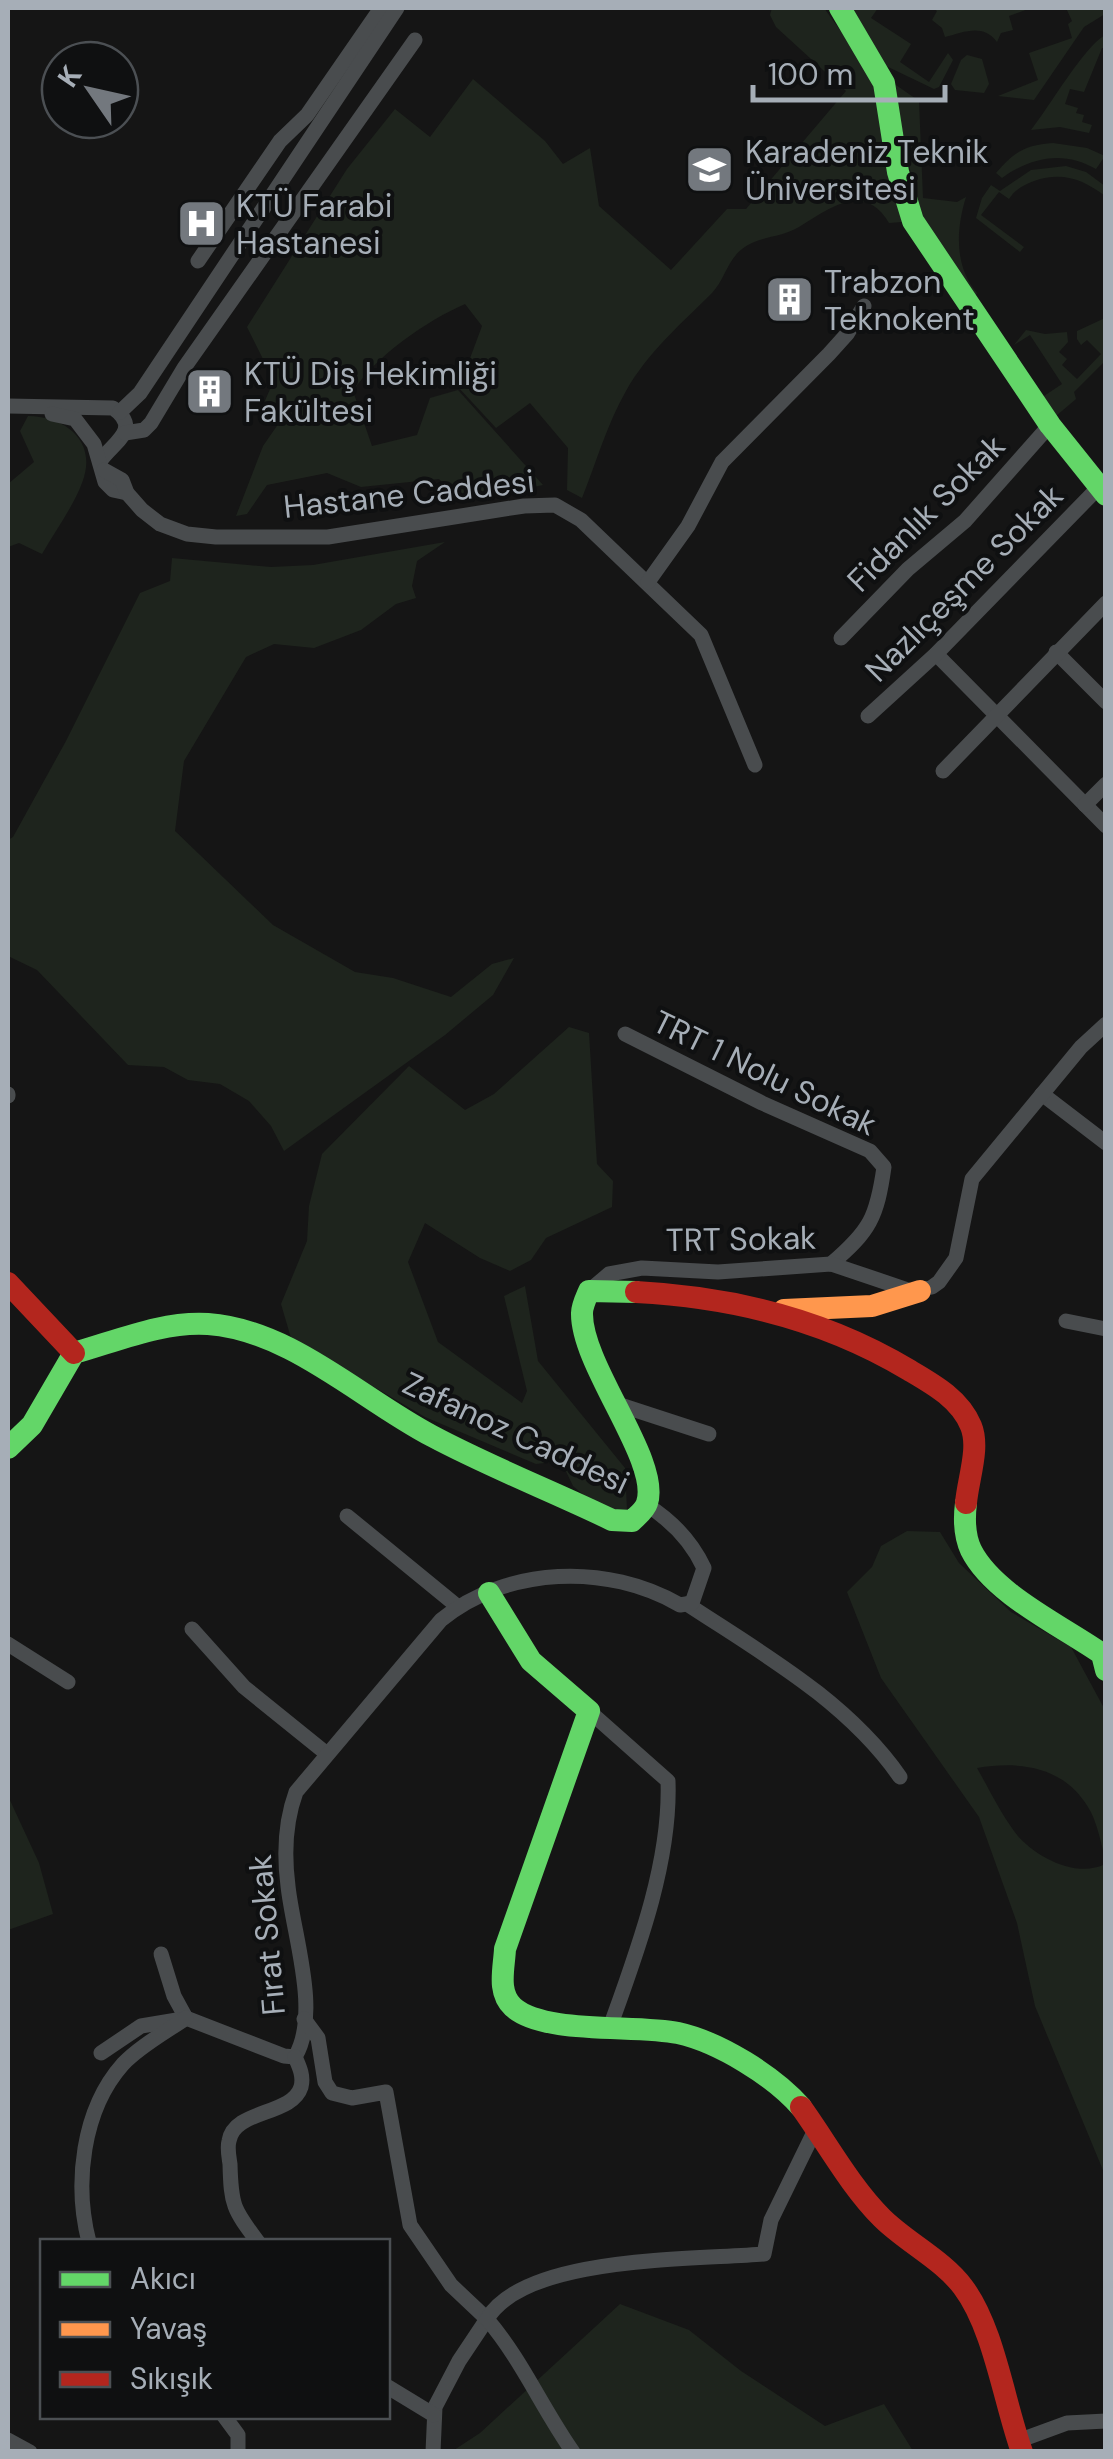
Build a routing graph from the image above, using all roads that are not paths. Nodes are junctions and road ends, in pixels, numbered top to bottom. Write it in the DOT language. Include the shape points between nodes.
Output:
graph roads {
  1 [pos="381,8"];
  2 [pos="396,8"];
  3 [pos="840,8"];
  4 [pos="415,40"];
  5 [pos="198,261"];
  6 [pos="864,306"];
  7 [pos="8,406"];
  8 [pos="114,410"];
  9 [pos="8,414"];
  10 [pos="1050,426"];
  11 [pos="125,433"];
  12 [pos="100,451"];
  13 [pos="1102,492"];
  14 [pos="648,582"];
  15 [pos="1106,603"];
  16 [pos="840,638"];
  17 [pos="1056,652"];
  18 [pos="936,654"];
  19 [pos="1106,702"];
  20 [pos="995,713"];
  21 [pos="868,716"];
  22 [pos="755,765"];
  23 [pos="942,771"];
  24 [pos="1106,784"];
  25 [pos="1085,805"];
  26 [pos="1106,826"];
  27 [pos="1106,1024"];
  28 [pos="625,1034"];
  29 [pos="1042,1094"];
  30 [pos="1106,1143"];
  31 [pos="831,1264"];
  32 [pos="8,1283"];
  33 [pos="589,1291"];
  34 [pos="920,1291"];
  35 [pos="766,1310"];
  36 [pos="1066,1320"];
  37 [pos="1106,1329"];
  38 [pos="74,1353"];
  39 [pos="614,1403"];
  40 [pos="709,1434"];
  41 [pos="8,1448"];
  42 [pos="647,1504"];
  43 [pos="347,1516"];
  44 [pos="488,1593"];
  45 [pos="687,1604"];
  46 [pos="457,1606"];
  47 [pos="192,1629"];
  48 [pos="8,1644"];
  49 [pos="1104,1660"];
  50 [pos="68,1682"];
  51 [pos="589,1711"];
  52 [pos="327,1754"];
  53 [pos="900,1777"];
  54 [pos="161,1954"];
  55 [pos="186,2018"];
  56 [pos="304,2020"];
  57 [pos="610,2027"];
  58 [pos="101,2052"];
  59 [pos="295,2057"];
  60 [pos="815,2130"];
  61 [pos="89,2239"];
  62 [pos="256,2239"];
  63 [pos="487,2319"];
  64 [pos="390,2388"];
  65 [pos="434,2415"];
  66 [pos="226,2419"];
  67 [pos="1106,2421"];
  68 [pos="8,2440"];
  69 [pos="1020,2446"];
  70 [pos="30,2452"];
  71 [pos="238,2452"];
  72 [pos="433,2452"];
  73 [pos="573,2452"];
  1 -- 5 [label="street"];
  2 -- 8 [label="street" via="140,393"];
  3 -- 10 [label="street" via="884,83 913,221"];
  4 -- 11 [label="street" via="152,422"];
  6 -- 14 [label="street" via="829,354 722,462"];
  7 -- 8 [label="street"];
  8 -- 11 [label="street"];
  8 -- 12 [label="street" via="100,412 91,423"];
  9 -- 12 [label="street, Hastane Caddesi" via="68,416"];
  10 -- 13 [label="street"];
  10 -- 16 [label="street, Fidanlık Sokak" via="965,521"];
  11 -- 12 [label="street"];
  12 -- 14 [label="street, Hastane Caddesi" via="142,510 187,534 328,537 555,506 581,520"];
  13 -- 18 [label="street, Nazlıçeşme Sokak"];
  14 -- 22 [label="street, Hastane Caddesi" via="701,635"];
  15 -- 17 [label="street"];
  17 -- 19 [label="street"];
  17 -- 20 [label="street"];
  18 -- 20 [label="street"];
  18 -- 21 [label="street, Nazlıçeşme Sokak"];
  20 -- 23 [label="street"];
  20 -- 25 [label="street"];
  24 -- 25 [label="street"];
  25 -- 26 [label="street"];
  27 -- 29 [label="street"];
  28 -- 31 [label="street, TRT 1 Nolu Sokak" via="870,1151 884,1167 875,1216"];
  29 -- 30 [label="street"];
  29 -- 34 [label="street" via="972,1180 956,1258 939,1282"];
  31 -- 33 [label="street, TRT Sokak" via="718,1272 642,1268 609,1274"];
  31 -- 34 [label="street, TRT Sokak"];
  32 -- 38 [label="street"];
  33 -- 35 [label="street" via="632,1288"];
  33 -- 39 [label="street, Zafanoz Caddesi" via="582,1311 588,1345"];
  34 -- 35 [label="street" via="901,1301"];
  35 -- 49 [label="street" via="860,1342 932,1382 962,1408 975,1439 965,1530 978,1562"];
  36 -- 37 [label="street"];
  38 -- 41 [label="street" via="32,1425"];
  38 -- 42 [label="street, Zafanoz Caddesi" via="168,1328 209,1324 248,1332 432,1436 612,1520 632,1520"];
  39 -- 40 [label="street"];
  39 -- 42 [label="street, Zafanoz Caddesi" via="639,1460"];
  42 -- 45 [label="street" via="695,1548 704,1568"];
  43 -- 46 [label="street"];
  44 -- 45 [label="street, Fırat Sokak" via="570,1574"];
  44 -- 46 [label="street, Fırat Sokak"];
  44 -- 51 [label="street" via="531,1660"];
  45 -- 53 [label="street, Fırat Sokak" via="824,1698 880,1748"];
  46 -- 52 [label="street, Fırat Sokak"];
  47 -- 52 [label="street" via="244,1686"];
  48 -- 50 [label="street"];
  51 -- 57 [label="street" via="668,1781 666,1834"];
  51 -- 57 [label="street" via="506,1949 502,1989 526,2016"];
  52 -- 56 [label="street, Fırat Sokak" via="296,1792 286,1826"];
  54 -- 55 [label="street"];
  55 -- 58 [label="street" via="141,2026"];
  55 -- 59 [label="street, Fırat Sokak"];
  55 -- 61 [label="street" via="124,2064 100,2099 81,2170"];
  56 -- 59 [label="street, Fırat Sokak"];
  56 -- 63 [label="street" via="318,2038 332,2093 352,2098 386,2092 410,2225 451,2284"];
  57 -- 60 [label="street" via="678,2033 715,2047 782,2085"];
  59 -- 62 [label="street" via="302,2074 294,2096 233,2130 229,2139 234,2210"];
  60 -- 63 [label="street" via="771,2220 764,2254 579,2268 526,2285 496,2304"];
  60 -- 69 [label="street" via="882,2217 962,2286 990,2343"];
  63 -- 65 [label="street"];
  63 -- 73 [label="street"];
  64 -- 65 [label="street"];
  65 -- 72 [label="street"];
  66 -- 71 [label="street" via="238,2435"];
  67 -- 69 [label="street" via="1068,2423"];
  68 -- 70 [label="street"];
}
